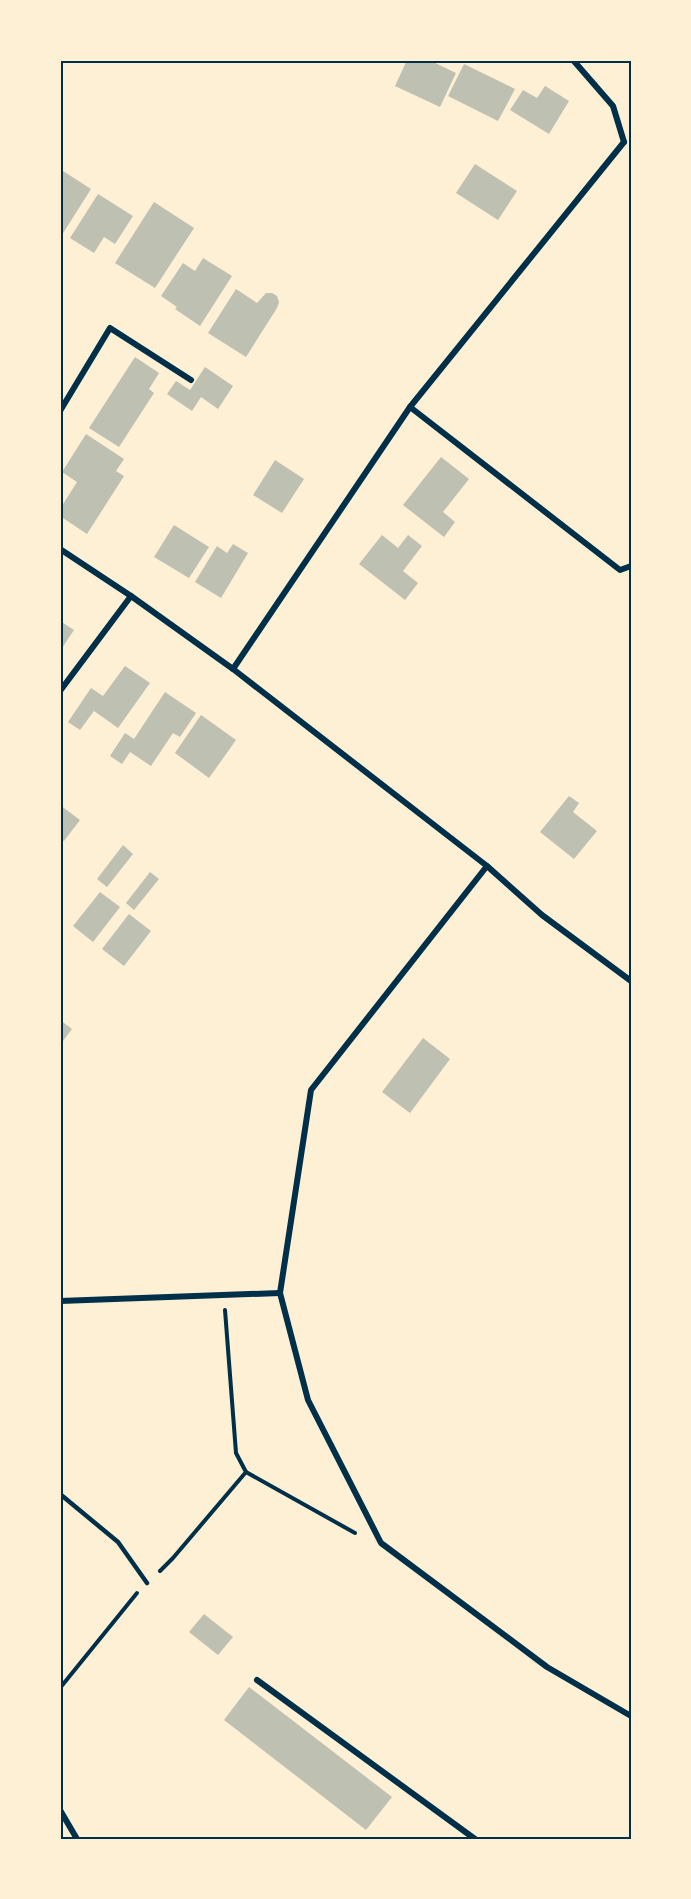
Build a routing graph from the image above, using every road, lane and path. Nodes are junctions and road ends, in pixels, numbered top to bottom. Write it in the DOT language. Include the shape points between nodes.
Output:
graph roads {
  1 [pos="573,60"];
  2 [pos="628,141"];
  3 [pos="191,380"];
  4 [pos="410,407"];
  5 [pos="60,411"];
  6 [pos="60,549"];
  7 [pos="631,566"];
  8 [pos="131,596"];
  9 [pos="233,669"];
  10 [pos="60,691"];
  11 [pos="487,866"];
  12 [pos="631,981"];
  13 [pos="280,1293"];
  14 [pos="224,1294"];
  15 [pos="60,1301"];
  16 [pos="246,1472"];
  17 [pos="60,1494"];
  18 [pos="381,1543"];
  19 [pos="147,1584"];
  20 [pos="257,1680"];
  21 [pos="60,1688"];
  22 [pos="631,1716"];
  23 [pos="60,1810"];
  24 [pos="77,1839"];
  25 [pos="475,1839"];
  1 -- 2 [label="street" via="613,106"];
  2 -- 4 [label="street"];
  3 -- 5 [label="street" via="110,328"];
  4 -- 7 [label="street" via="620,570"];
  4 -- 9 [label="street"];
  6 -- 8 [label="street"];
  8 -- 9 [label="street"];
  8 -- 10 [label="street"];
  9 -- 11 [label="street"];
  11 -- 12 [label="street" via="542,915"];
  11 -- 13 [label="street" via="311,1090"];
  13 -- 14 [label="street"];
  13 -- 18 [label="street" via="308,1400"];
  14 -- 15 [label="street"];
  14 -- 16 [label="path" via="236,1453"];
  16 -- 18 [label="path" via="362,1537"];
  16 -- 19 [label="path"];
  17 -- 19 [label="lane" via="118,1542"];
  18 -- 22 [label="street" via="548,1667"];
  19 -- 21 [label="path" via="128,1602"];
  20 -- 25 [label="street"];
  23 -- 24 [label="street"];
}
